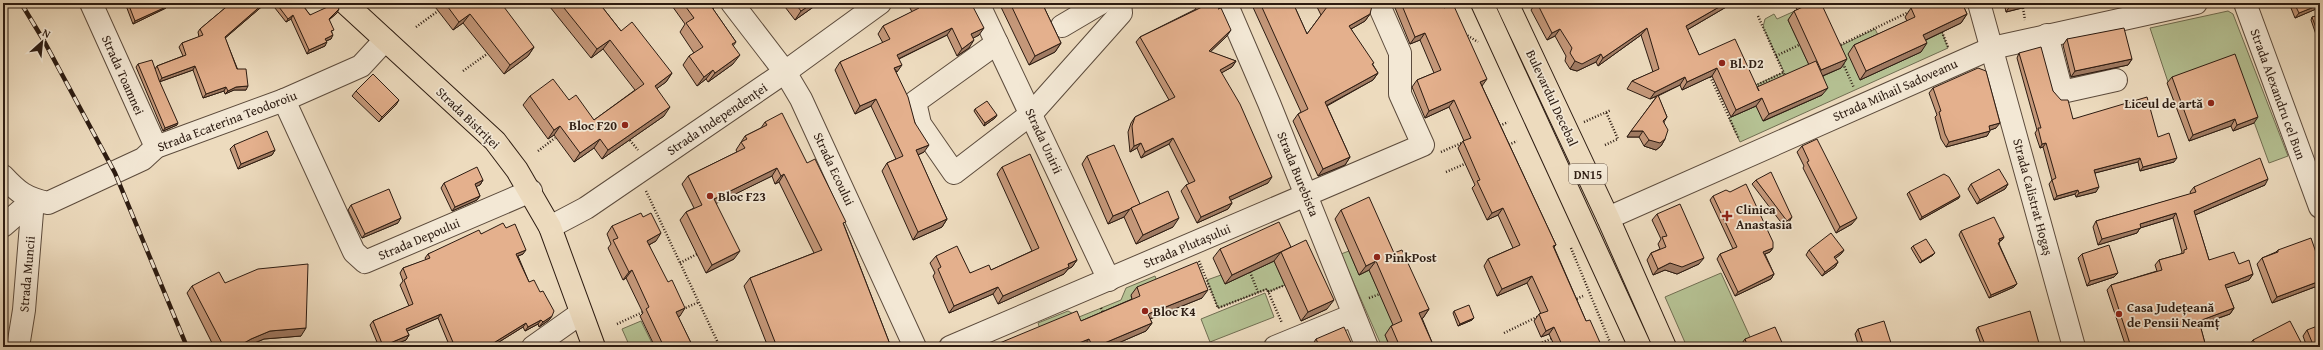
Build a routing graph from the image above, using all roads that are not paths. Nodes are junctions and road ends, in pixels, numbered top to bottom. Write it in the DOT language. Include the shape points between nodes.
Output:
graph roads {
  1 [pos="91,3"];
  2 [pos="345,3"];
  3 [pos="732,3"];
  4 [pos="880,3"];
  5 [pos="978,3"];
  6 [pos="1101,3"];
  7 [pos="1120,3"];
  8 [pos="1226,3"];
  9 [pos="1378,3"];
  10 [pos="1482,3"];
  11 [pos="1507,3"];
  12 [pos="1979,3"];
  13 [pos="2196,3"];
  14 [pos="2245,3"];
  15 [pos="1062,26"];
  16 [pos="2047,35"];
  17 [pos="385,40"];
  18 [pos="997,43"];
  19 [pos="1992,48"];
  20 [pos="785,72"];
  21 [pos="2116,80"];
  22 [pos="284,100"];
  23 [pos="1031,114"];
  24 [pos="156,147"];
  25 [pos="3,176"];
  26 [pos="531,191"];
  27 [pos="1306,195"];
  28 [pos="33,200"];
  29 [pos="2320,207"];
  30 [pos="1608,218"];
  31 [pos="3,226"];
  32 [pos="550,227"];
  33 [pos="1109,280"];
  34 [pos="581,313"];
  35 [pos="1353,315"];
  36 [pos="18,347"];
  37 [pos="534,347"];
  38 [pos="594,347"];
  39 [pos="915,347"];
  40 [pos="950,347"];
  41 [pos="1275,347"];
  42 [pos="1367,347"];
  43 [pos="1640,347"];
  44 [pos="1666,347"];
  45 [pos="2074,347"];
  1 -- 24 [label="street, Strada Toamnei"];
  2 -- 17 [label="main road, Strada Bistriței"];
  3 -- 20 [label="street, Strada Ecoului"];
  4 -- 20 [label="street, Strada Independenței"];
  5 -- 18 [label="street, Strada Unirii"];
  6 -- 15 [label="street"];
  7 -- 23 [label="street" via="1121,13"];
  8 -- 27 [label="street, Strada Burebista"];
  9 -- 27 [label="street, Strada Plutașului" via="1400,53 1400,94 1430,149"];
  10 -- 43 [label="main road, Bulevardul Decebal / DN15"];
  11 -- 30 [label="main road, Bulevardul Decebal / DN15"];
  12 -- 19 [label="street, Strada Calistrat Hogaș"];
  13 -- 16 [label="street, Strada Mihail Sadoveanu"];
  14 -- 29 [label="street, Strada Alexandru cel Bun"];
  16 -- 19 [label="street, Strada Mihail Sadoveanu"];
  16 -- 21 [label="street" via="2062,92"];
  17 -- 22 [label="street, Strada Ecaterina Teodoroiu" via="361,66"];
  17 -- 26 [label="main road, Strada Bistriței" via="495,141"];
  18 -- 23 [label="street, Strada Unirii"];
  18 -- 23 [label="street" via="915,102 920,124 954,173"];
  19 -- 30 [label="street, Strada Mihail Sadoveanu"];
  19 -- 45 [label="street, Strada Calistrat Hogaș"];
  20 -- 32 [label="street, Strada Independenței" via="638,162 586,208"];
  20 -- 39 [label="street, Strada Ecoului" via="801,99"];
  22 -- 24 [label="street, Strada Ecaterina Teodoroiu"];
  22 -- 26 [label="street, Strada Depoului" via="354,252 365,262"];
  23 -- 33 [label="street, Strada Unirii"];
  24 -- 28 [label="street, Strada Ecaterina Teodoroiu" via="143,159 48,203"];
  25 -- 28 [label="street, Strada Ecaterina Teodoroiu" via="18,192"];
  26 -- 32 [label="main road, Strada Bistriței"];
  27 -- 33 [label="street, Strada Plutașului"];
  27 -- 35 [label="street, Strada Burebista"];
  28 -- 31 [label="street"];
  28 -- 36 [label="street, Strada Muncii" via="24,310"];
  30 -- 44 [label="main road, Bulevardul Decebal / DN15"];
  32 -- 34 [label="main road, Strada Bistriței"];
  33 -- 40 [label="street, Strada Plutașului"];
  34 -- 37 [label="street"];
  34 -- 38 [label="main road, Strada Bistriței"];
  35 -- 41 [label="street"];
  35 -- 42 [label="street, Strada Burebista"];
}
